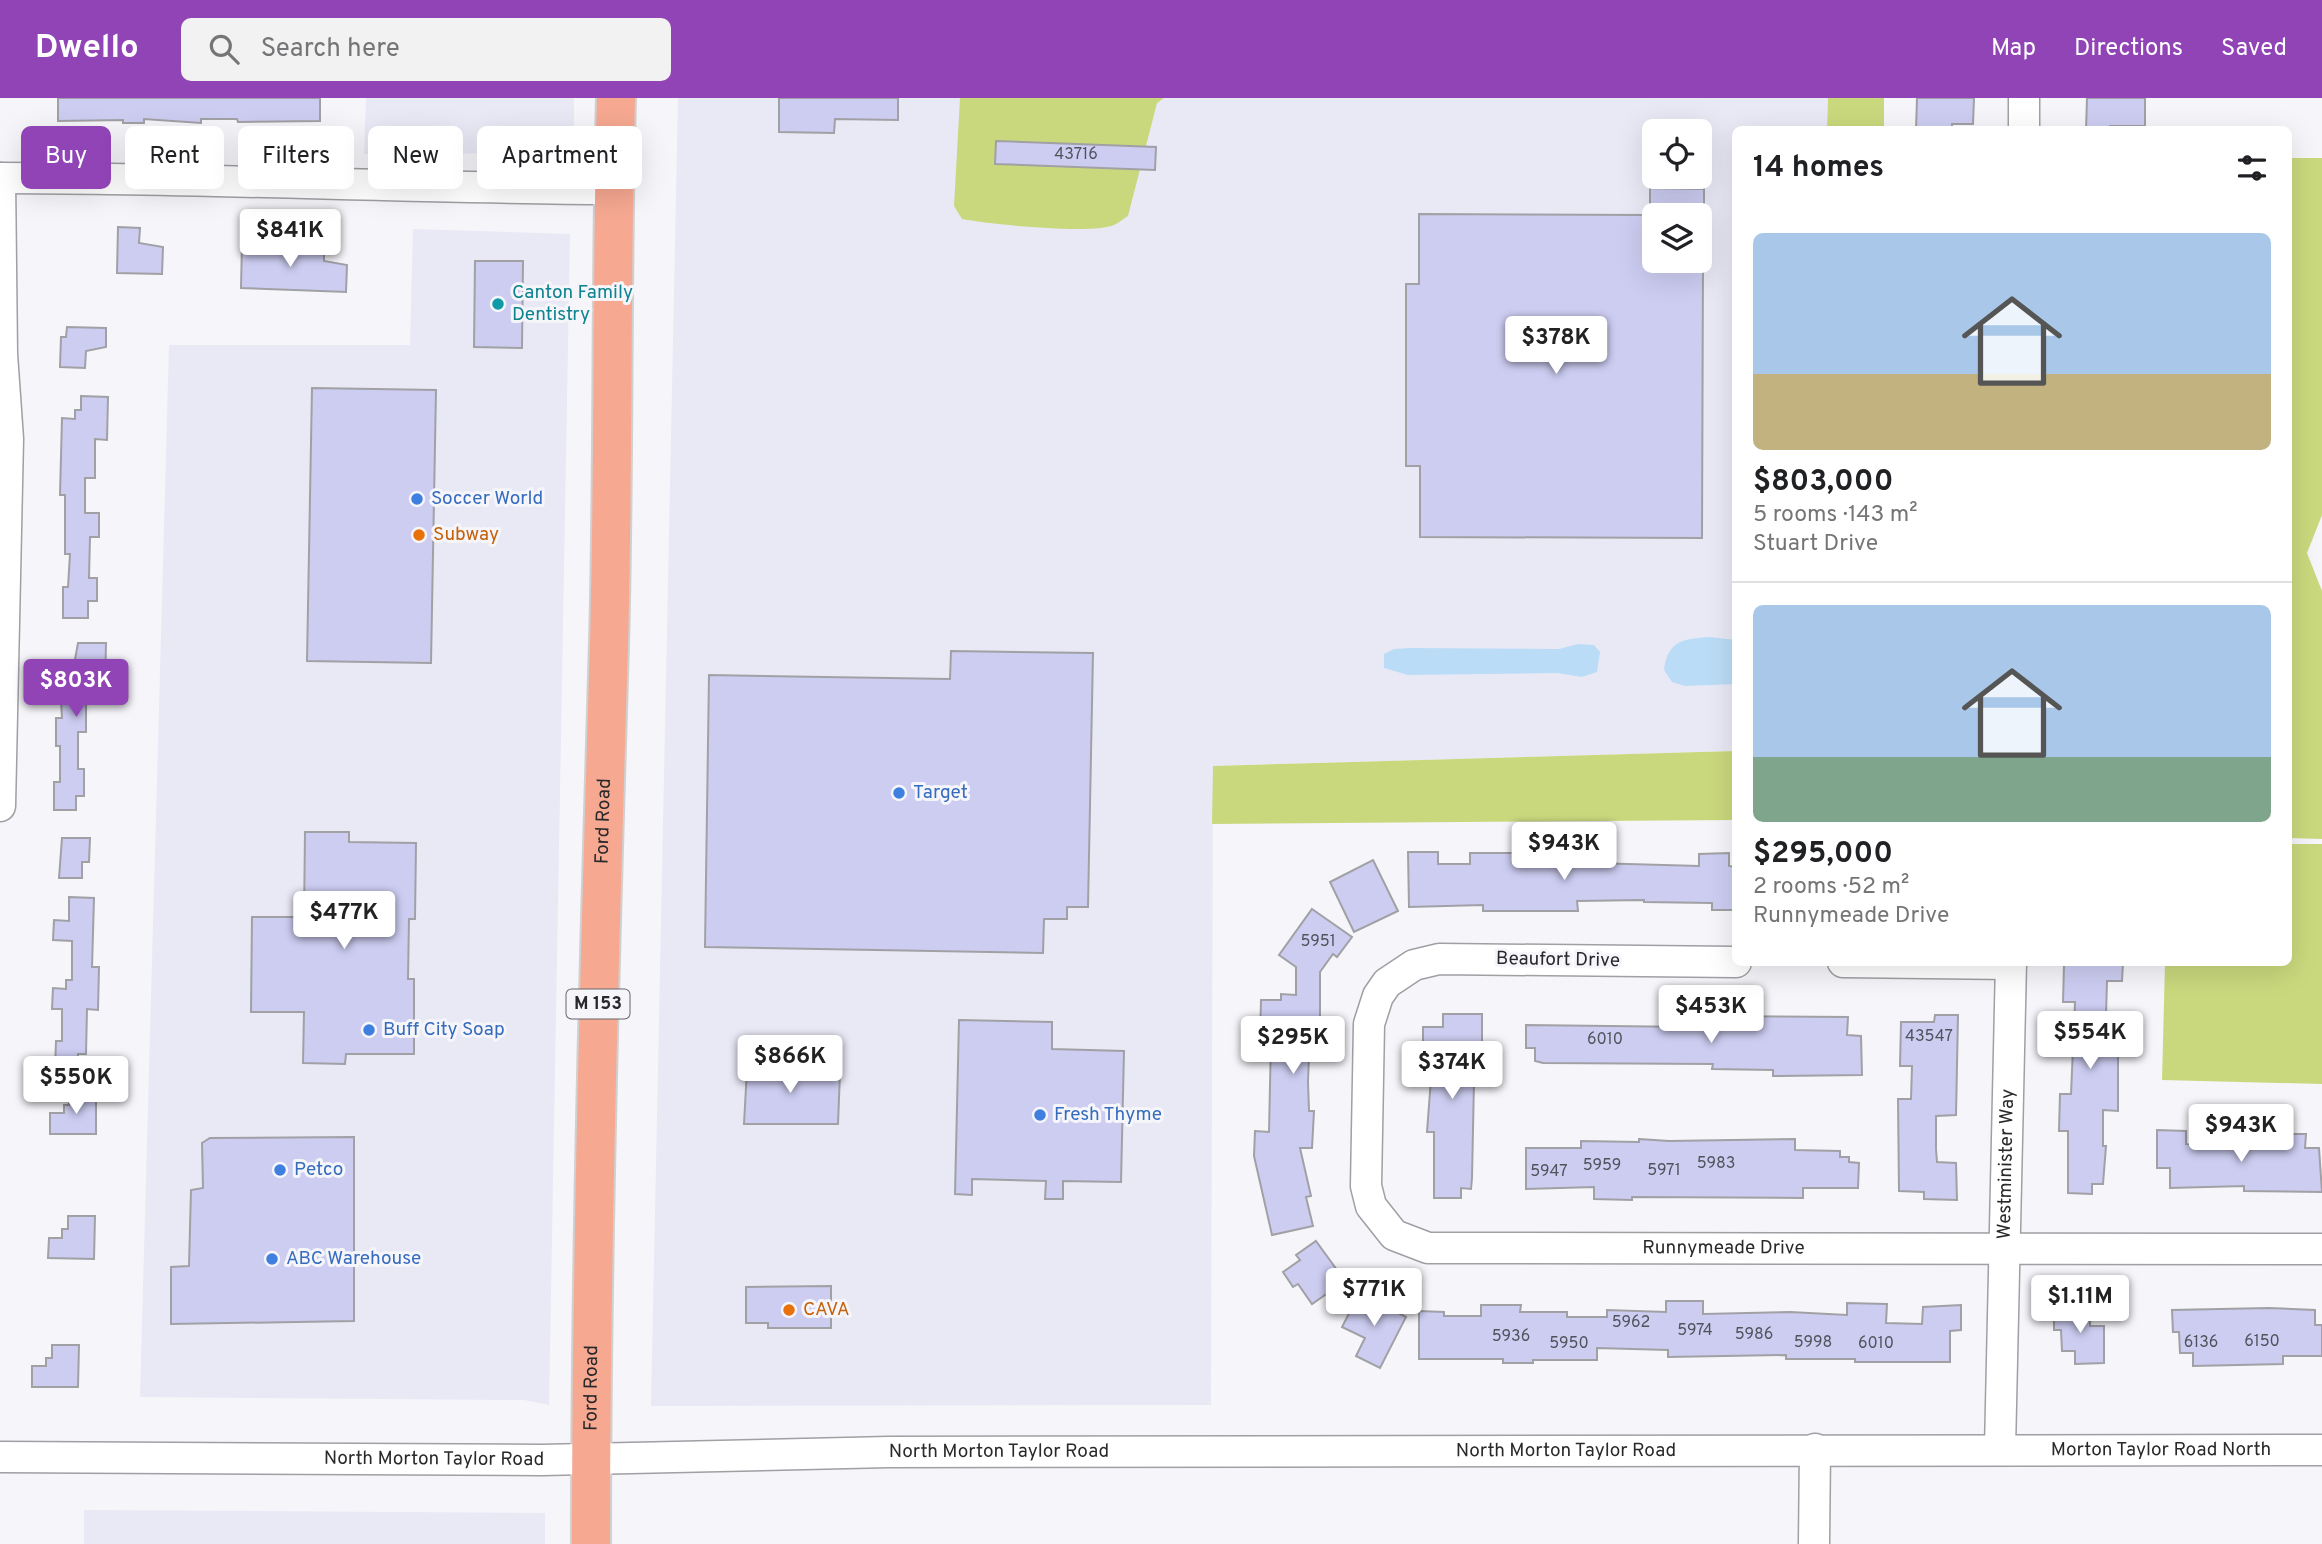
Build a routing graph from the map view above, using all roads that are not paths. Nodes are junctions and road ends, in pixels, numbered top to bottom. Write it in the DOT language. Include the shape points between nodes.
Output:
graph roads {
  1 [pos="615,98"];
  2 [pos="2024,98"];
  3 [pos="614,126"];
  4 [pos="2024,126"];
  5 [pos="0,178"];
  6 [pos="477,188"];
  7 [pos="613,189"];
  8 [pos="0,806"];
  9 [pos="1732,962"];
  10 [pos="2011,966"];
  11 [pos="1387,983"];
  12 [pos="2322,1249"];
  13 [pos="2006,1251"];
  14 [pos="2000,1448"];
  15 [pos="1815,1449"];
  16 [pos="2322,1451"];
  17 [pos="0,1457"];
  18 [pos="592,1459"];
  19 [pos="592,1544"];
  20 [pos="1814,1544"];
  1 -- 3 [label="main road, Ford Road / M 153"];
  2 -- 4 [label="street"];
  5 -- 6 [label="street"];
  5 -- 8 [label="street" via="8,439"];
  7 -- 18 [label="main road, Ford Road / M 153"];
  9 -- 11 [label="street, Beaufort Drive" via="1438,959 1414,965"];
  10 -- 13 [label="street, Westminister Way"];
  11 -- 13 [label="street, Runnymeade Drive" via="1369,1024 1366,1186 1377,1217 1405,1242 1429,1248"];
  12 -- 13 [label="street, Runnymeade Drive"];
  13 -- 14 [label="street, Westminister Way"];
  14 -- 15 [label="street, North Morton Taylor Road"];
  14 -- 16 [label="street, Morton Taylor Road North"];
  15 -- 18 [label="street, North Morton Taylor Road" via="889,1452"];
  15 -- 20 [label="street"];
  17 -- 18 [label="street, North Morton Taylor Road"];
  18 -- 19 [label="main road, Ford Road / M 153"];
}
